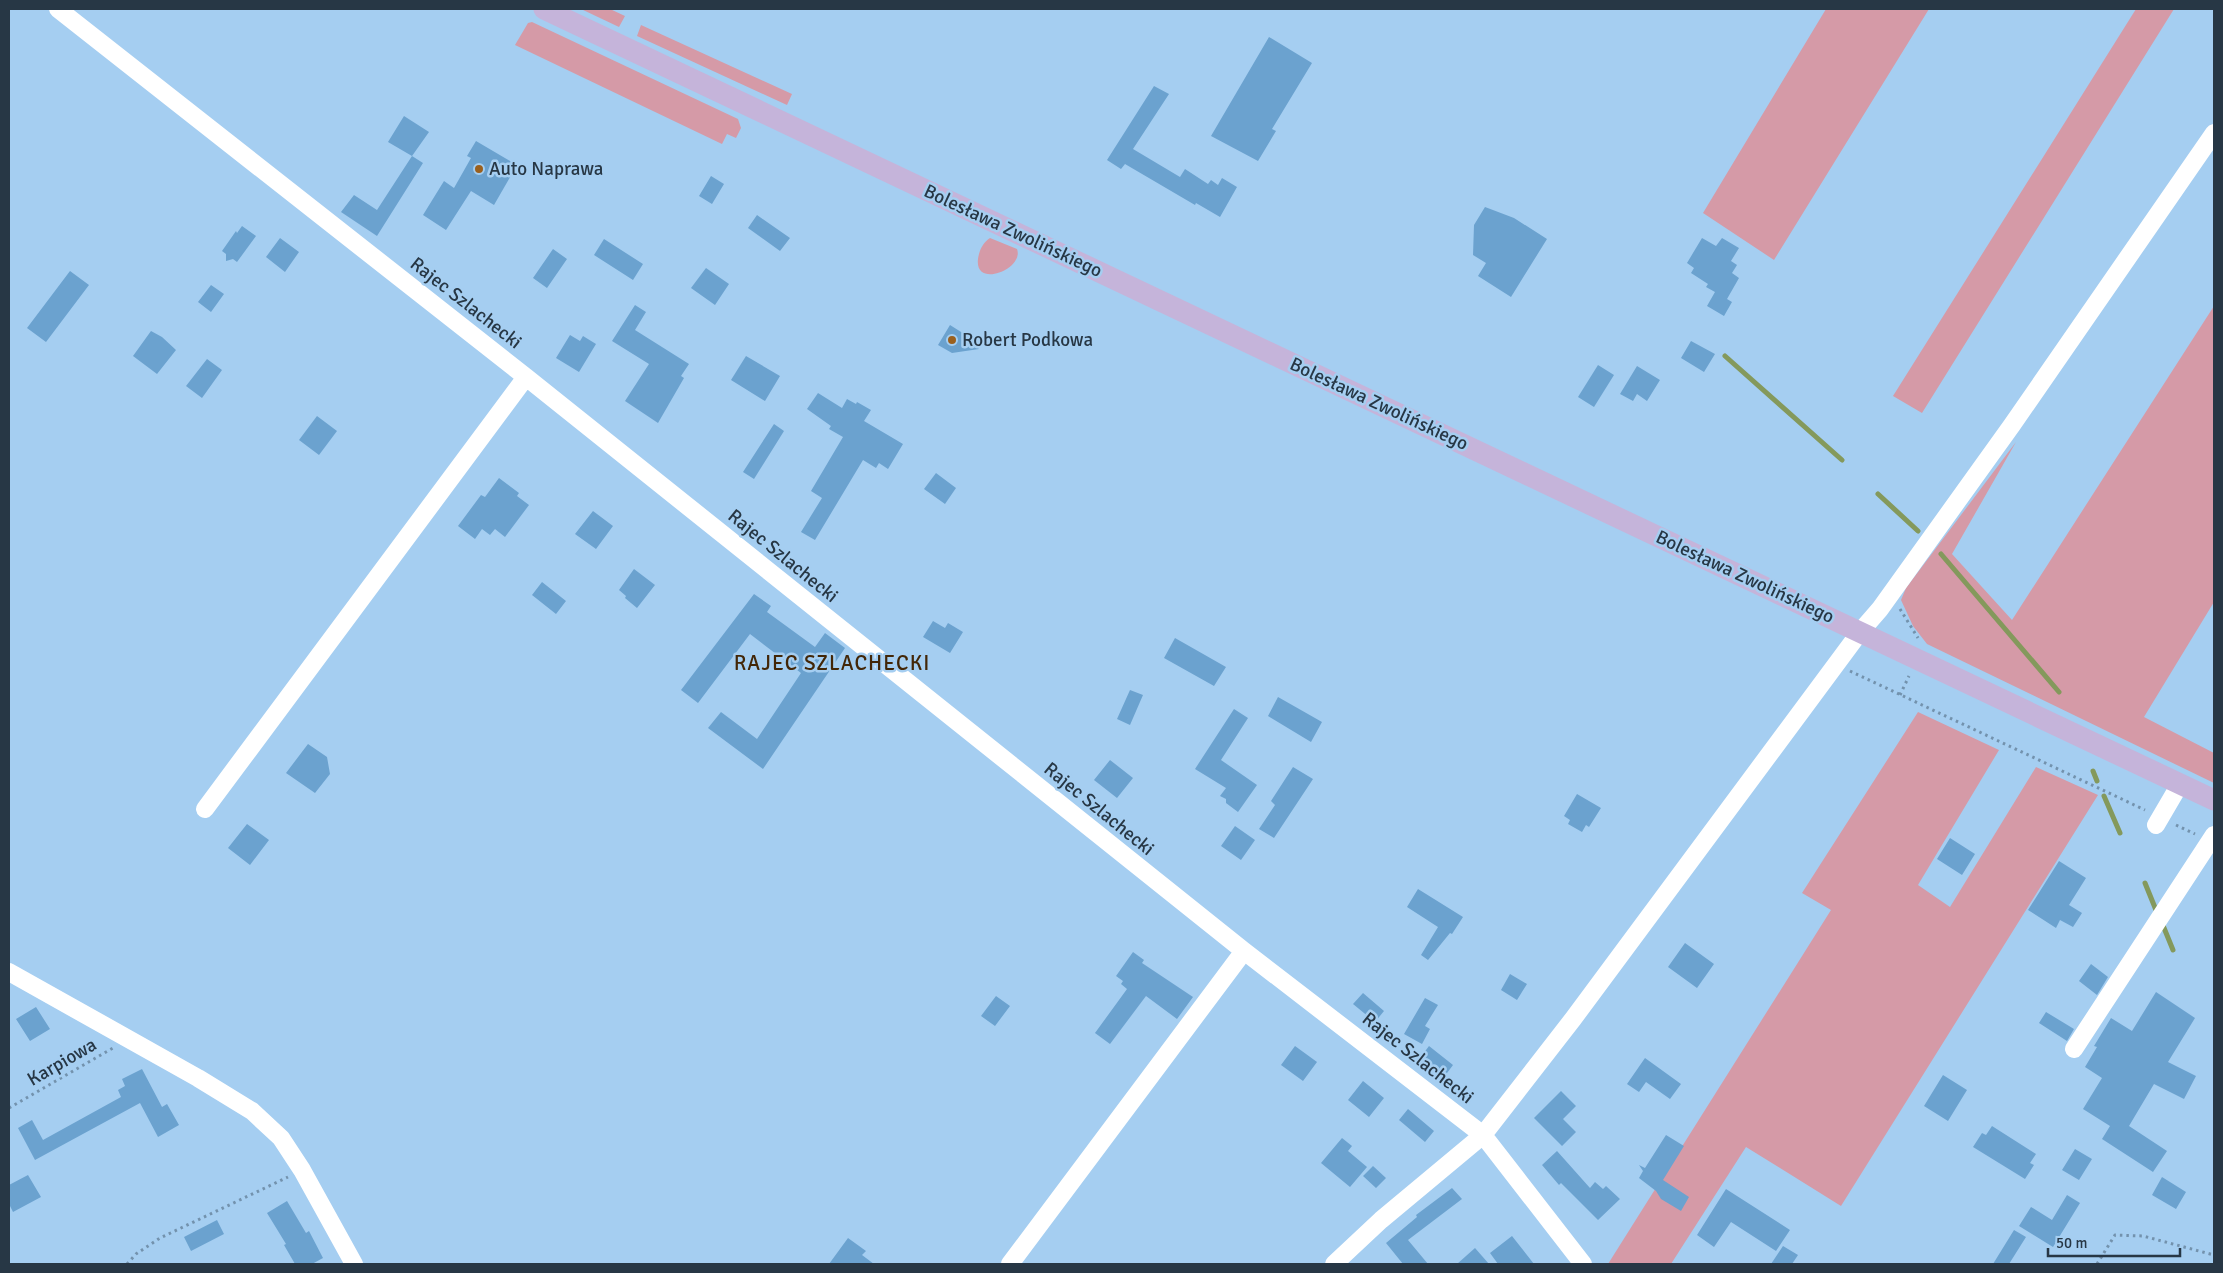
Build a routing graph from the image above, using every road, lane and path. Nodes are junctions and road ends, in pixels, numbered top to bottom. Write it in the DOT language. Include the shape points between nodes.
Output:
graph roads {
  1 [pos="58,9"];
  2 [pos="544,9"];
  3 [pos="2214,133"];
  4 [pos="526,377"];
  5 [pos="1860,632"];
  6 [pos="1836,665"];
  7 [pos="2180,784"];
  8 [pos="2214,800"];
  9 [pos="205,809"];
  10 [pos="2159,822"];
  11 [pos="2212,838"];
  12 [pos="1244,951"];
  13 [pos="9,972"];
  14 [pos="129,1039"];
  15 [pos="2074,1049"];
  16 [pos="9,1108"];
  17 [pos="1483,1135"];
  18 [pos="302,1170"];
  19 [pos="2214,1254"];
  20 [pos="127,1264"];
  21 [pos="354,1264"];
  22 [pos="1010,1264"];
  23 [pos="1334,1264"];
  24 [pos="1582,1264"];
  25 [pos="2097,1264"];
  1 -- 4 [label="street, Rajec Szlachecki"];
  2 -- 5 [label="main road, Bolesława Zwolińskiego"];
  3 -- 5 [label="street" via="2012,425 1880,609"];
  4 -- 9 [label="street"];
  4 -- 12 [label="street, Rajec Szlachecki"];
  5 -- 6 [label="street"];
  5 -- 7 [label="main road, Bolesława Zwolińskiego"];
  6 -- 10 [label="path"];
  6 -- 17 [label="street" via="1574,1019"];
  7 -- 8 [label="main road, Bolesława Zwolińskiego"];
  7 -- 10 [label="street"];
  10 -- 11 [label="path"];
  11 -- 15 [label="street"];
  12 -- 17 [label="street, Rajec Szlachecki"];
  12 -- 22 [label="street"];
  13 -- 14 [label="street"];
  14 -- 16 [label="path, Karpiowa"];
  14 -- 18 [label="street" via="252,1111 281,1138"];
  17 -- 23 [label="street" via="1380,1220"];
  17 -- 24 [label="street, Rajec Szlachecki"];
  18 -- 20 [label="path" via="160,1238"];
  18 -- 21 [label="street"];
  19 -- 25 [label="path" via="2143,1236 2115,1235"];
}
